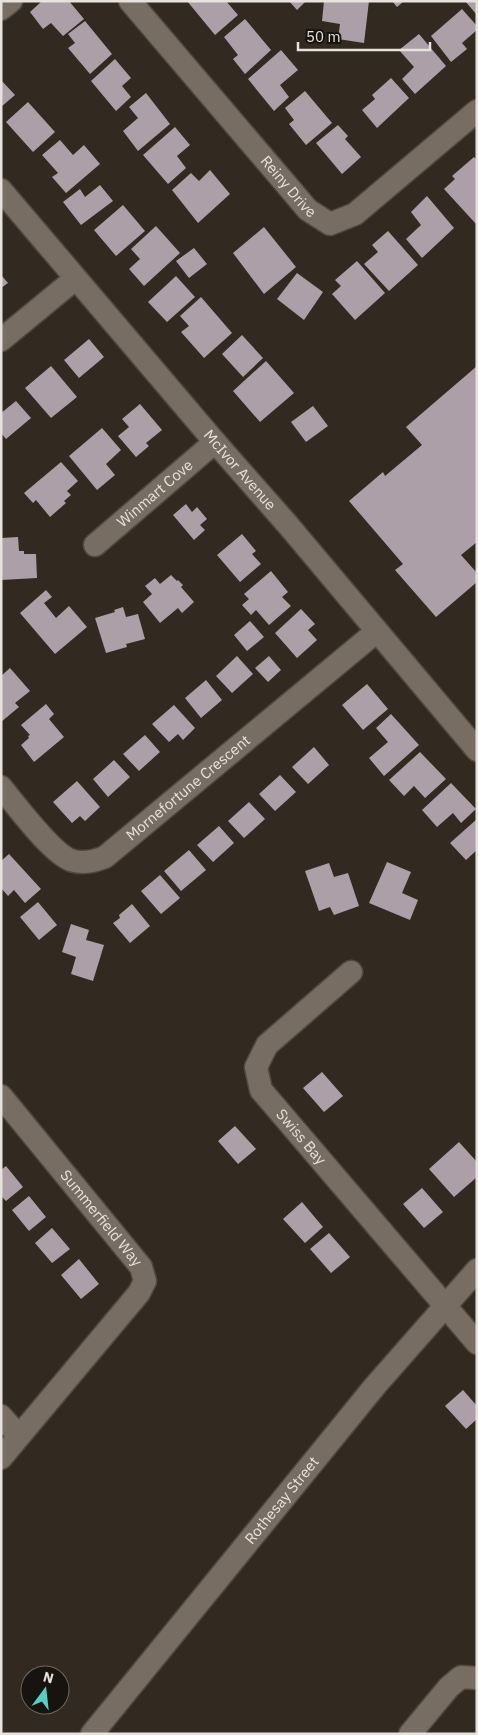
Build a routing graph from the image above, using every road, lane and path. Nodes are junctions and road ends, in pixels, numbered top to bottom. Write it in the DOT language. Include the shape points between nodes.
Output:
graph roads {
  1 [pos="11,1"];
  2 [pos="130,1"];
  3 [pos="1,9"];
  4 [pos="477,111"];
  5 [pos="1,190"];
  6 [pos="75,279"];
  7 [pos="1,340"];
  8 [pos="215,442"];
  9 [pos="95,545"];
  10 [pos="376,632"];
  11 [pos="477,750"];
  12 [pos="1,787"];
  13 [pos="351,972"];
  14 [pos="1,1096"];
  15 [pos="477,1270"];
  16 [pos="445,1306"];
  17 [pos="477,1343"];
  18 [pos="1,1416"];
  19 [pos="19,1436"];
  20 [pos="1,1458"];
  21 [pos="477,1678"];
  22 [pos="92,1734"];
  23 [pos="410,1734"];
  1 -- 3 [label="street"];
  2 -- 4 [label="street, Reiny Drive" via="308,210 330,224 355,214"];
  5 -- 6 [label="street, McIvor Avenue"];
  6 -- 7 [label="street"];
  6 -- 8 [label="street, McIvor Avenue"];
  8 -- 9 [label="street, Winmart Cove"];
  8 -- 10 [label="street, McIvor Avenue"];
  10 -- 11 [label="street, McIvor Avenue"];
  10 -- 12 [label="street, Mornefortune Crescent" via="104,857 93,862 73,861 55,850"];
  13 -- 16 [label="street, Swiss Bay" via="267,1045 256,1067 261,1090"];
  14 -- 19 [label="street, Summerfield Way" via="141,1267 145,1280 140,1293"];
  15 -- 16 [label="street, Rothesay Street"];
  16 -- 17 [label="street, Swiss Bay"];
  16 -- 22 [label="street, Rothesay Street" via="375,1386"];
  18 -- 19 [label="street"];
  19 -- 20 [label="street, Summerfield Way"];
  21 -- 23 [label="street" via="461,1677 448,1687"];
}
